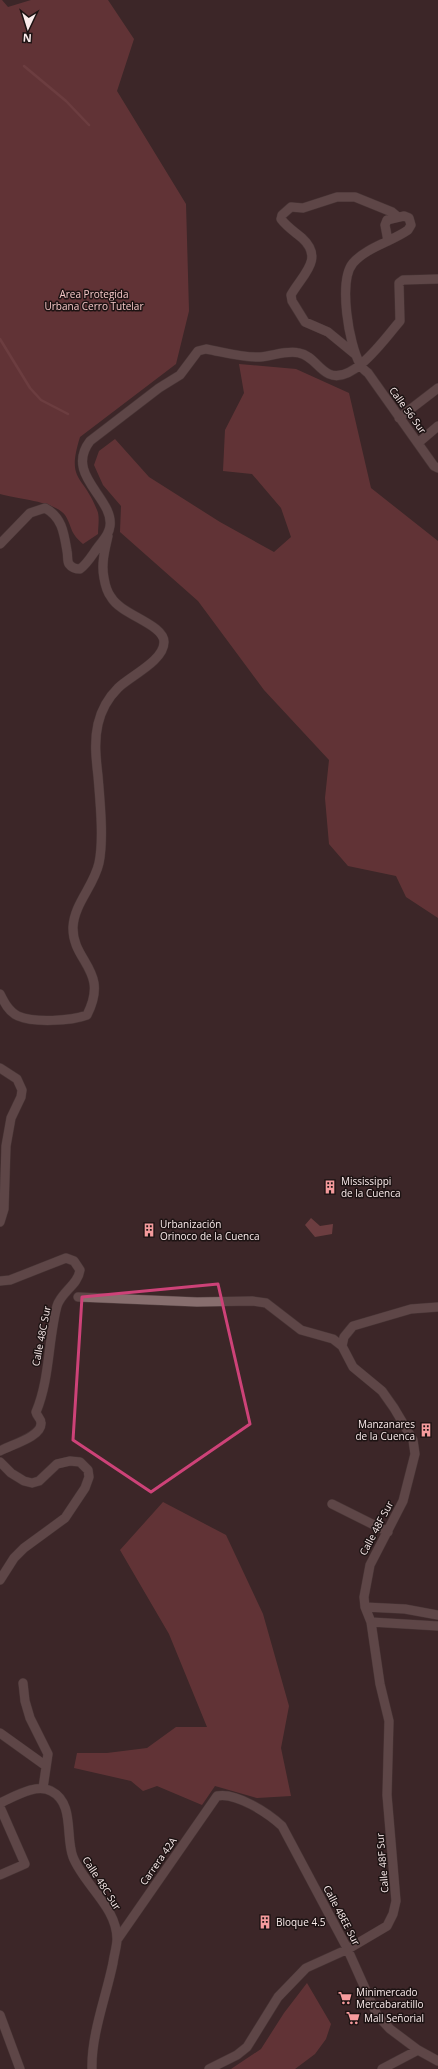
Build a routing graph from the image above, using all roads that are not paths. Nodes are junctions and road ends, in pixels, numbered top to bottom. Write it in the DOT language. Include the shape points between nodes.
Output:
graph roads {
  1 [pos="398,217"];
  2 [pos="388,241"];
  3 [pos="438,279"];
  4 [pos="356,356"];
  5 [pos="360,365"];
  6 [pos="438,388"];
  7 [pos="399,418"];
  8 [pos="438,426"];
  9 [pos="418,443"];
  10 [pos="438,468"];
  11 [pos="108,534"];
  12 [pos="0,544"];
  13 [pos="0,994"];
  14 [pos="0,1068"];
  15 [pos="0,1222"];
  16 [pos="0,1281"];
  17 [pos="78,1297"];
  18 [pos="438,1307"];
  19 [pos="342,1346"];
  20 [pos="0,1451"];
  21 [pos="0,1462"];
  22 [pos="332,1504"];
  23 [pos="388,1532"];
  24 [pos="0,1580"];
  25 [pos="365,1607"];
  26 [pos="438,1615"];
  27 [pos="371,1622"];
  28 [pos="438,1626"];
  29 [pos="23,1683"];
  30 [pos="0,1733"];
  31 [pos="46,1766"];
  32 [pos="43,1788"];
  33 [pos="217,1796"];
  34 [pos="0,1803"];
  35 [pos="0,1807"];
  36 [pos="0,1875"];
  37 [pos="117,1940"];
  38 [pos="348,1949"];
  39 [pos="0,2015"];
  40 [pos="418,2050"];
  41 [pos="437,2059"];
  42 [pos="20,2069"];
  43 [pos="92,2069"];
  44 [pos="210,2069"];
  45 [pos="382,2069"];
  1 -- 2 [label="street" via="387,220 385,225"];
  1 -- 2 [label="street" via="409,218 411,225 408,230"];
  1 -- 4 [label="street" via="392,212 355,197 337,197 303,208 291,207 282,215 284,223 306,242 312,252 312,262 291,295 292,300 305,322 328,332"];
  2 -- 4 [label="street" via="360,257 347,271 345,285 348,321"];
  3 -- 5 [label="street" via="403,280 399,283 400,321"];
  4 -- 5 [label="street, Calle 56 Sur"];
  5 -- 7 [label="street, Calle 56 Sur"];
  5 -- 11 [label="street" via="352,372 340,376 330,375 301,353 259,357 206,349 198,351 180,375 90,441 84,450 83,463 86,474 110,518"];
  6 -- 7 [label="street"];
  7 -- 9 [label="street, Calle 56 Sur"];
  8 -- 9 [label="street"];
  9 -- 10 [label="street, Calle 56 Sur"];
  11 -- 12 [label="street" via="86,565 80,569 69,564 64,532 59,520 53,512 45,508 30,513"];
  11 -- 13 [label="street" via="103,576 111,598 121,608 159,630 164,636 164,644 161,653 119,688 107,702 98,725 96,753 100,798 99,865 74,921 74,935 90,967 94,983 94,1002 87,1015 74,1019 41,1019 19,1016 8,1007"];
  14 -- 15 [label="street" via="17,1079 22,1090 11,1118 6,1146 4,1209"];
  16 -- 20 [label="street, Calle 48C Sur" via="10,1280 66,1258 74,1261 80,1270 76,1281 57,1306 36,1412 41,1427 32,1437"];
  17 -- 19 [label="street" via="266,1303 301,1330 333,1339"];
  18 -- 19 [label="street" via="412,1309 353,1326 344,1337"];
  19 -- 23 [label="street, Calle 48F Sur" via="353,1367 382,1391 414,1440 413,1466 403,1501"];
  21 -- 24 [label="street" via="24,1481 32,1483 39,1481 57,1464 70,1461 80,1462 88,1470 89,1477 85,1488 65,1518 24,1548"];
  22 -- 23 [label="street"];
  23 -- 25 [label="street, Calle 48F Sur" via="370,1565 364,1597"];
  25 -- 26 [label="street" via="405,1609"];
  25 -- 27 [label="street, Calle 48F Sur"];
  27 -- 28 [label="street"];
  27 -- 38 [label="street, Calle 48F Sur" via="380,1684 389,1721 387,1795 396,1900 387,1926"];
  29 -- 31 [label="street" via="28,1714 48,1754"];
  30 -- 31 [label="street"];
  31 -- 32 [label="street"];
  32 -- 34 [label="street"];
  32 -- 37 [label="street, Calle 48C Sur" via="57,1795 65,1806 72,1855 76,1865 108,1910"];
  33 -- 37 [label="street, Carrera 42A"];
  33 -- 38 [label="street, Calle 48EE Sur" via="235,1796 275,1819 282,1826"];
  35 -- 36 [label="street" via="25,1864"];
  37 -- 43 [label="street, Calle 48C Sur" via="91,2054"];
  38 -- 40 [label="street, Calle 48EE Sur" via="377,2015 390,2029"];
  38 -- 44 [label="street" via="306,1968 278,1998 247,2047"];
  39 -- 42 [label="street"];
  40 -- 41 [label="street, Calle 48EE Sur"];
  40 -- 45 [label="street"];
}
